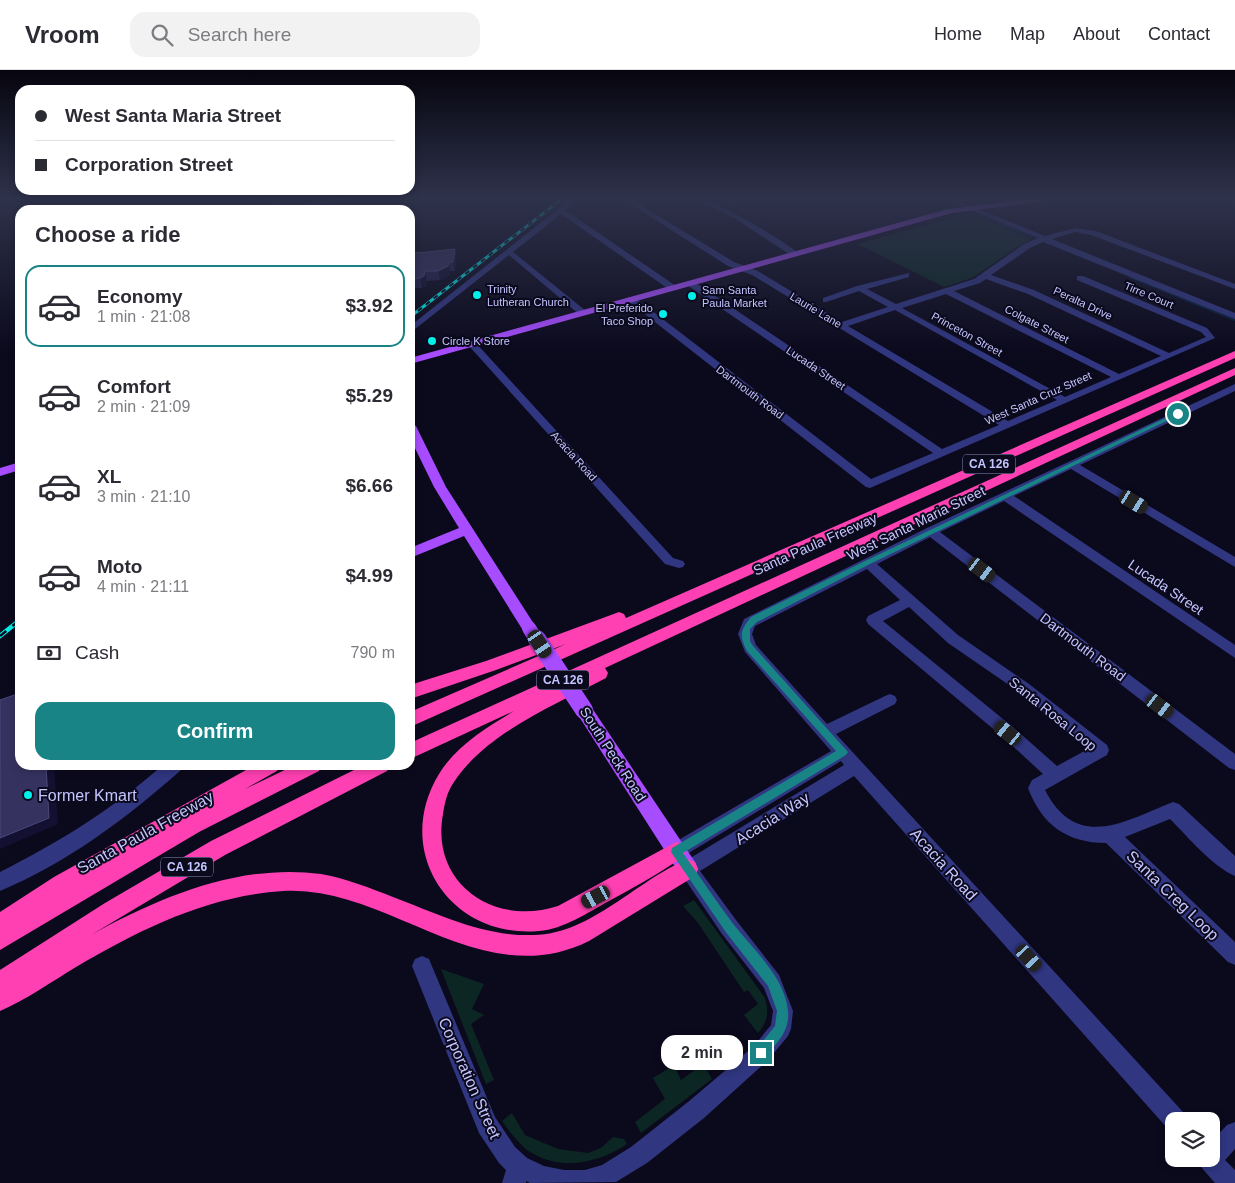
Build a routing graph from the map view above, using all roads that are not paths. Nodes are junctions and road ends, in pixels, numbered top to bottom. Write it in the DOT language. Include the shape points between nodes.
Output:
graph roads {
  1 [pos="619,250"];
  2 [pos="708,250"];
  3 [pos="788,250"];
  4 [pos="809,250"];
  5 [pos="1022,250"];
  6 [pos="1075,250"];
  7 [pos="1138,250"];
  8 [pos="508,251"];
  9 [pos="794,254"];
  10 [pos="743,269"];
  11 [pos="906,275"];
  12 [pos="986,276"];
  13 [pos="1080,278"];
  14 [pos="690,283"];
  15 [pos="1235,286"];
  16 [pos="673,288"];
  17 [pos="860,288"];
  18 [pos="947,291"];
  19 [pos="631,300"];
  20 [pos="826,300"];
  21 [pos="896,308"];
  22 [pos="583,313"];
  23 [pos="1235,316"];
  24 [pos="415,325"];
  25 [pos="841,325"];
  26 [pos="1208,333"];
  27 [pos="472,344"];
  28 [pos="1235,354"];
  29 [pos="1169,356"];
  30 [pos="415,360"];
  31 [pos="1235,371"];
  32 [pos="1118,376"];
  33 [pos="1235,387"];
  34 [pos="1064,400"];
  35 [pos="1007,425"];
  36 [pos="415,436"];
  37 [pos="942,454"];
  38 [pos="1074,465"];
  39 [pos="15,468"];
  40 [pos="0,472"];
  41 [pos="870,484"];
  42 [pos="1005,496"];
  43 [pos="468,530"];
  44 [pos="931,531"];
  45 [pos="415,551"];
  46 [pos="868,562"];
  47 [pos="1235,563"];
  48 [pos="679,564"];
  49 [pos="743,572"];
  50 [pos="912,600"];
  51 [pos="716,610"];
  52 [pos="773,611"];
  53 [pos="1235,652"];
  54 [pos="415,690"];
  55 [pos="890,700"];
  56 [pos="415,718"];
  57 [pos="826,732"];
  58 [pos="415,749"];
  59 [pos="843,752"];
  60 [pos="1235,763"];
  61 [pos="856,766"];
  62 [pos="169,770"];
  63 [pos="261,770"];
  64 [pos="303,770"];
  65 [pos="371,770"];
  66 [pos="1055,775"];
  67 [pos="1110,835"];
  68 [pos="676,852"];
  69 [pos="1235,867"];
  70 [pos="688,869"];
  71 [pos="0,882"];
  72 [pos="0,924"];
  73 [pos="0,940"];
  74 [pos="1235,955"];
  75 [pos="422,966"];
  76 [pos="0,982"];
  77 [pos="0,1000"];
  78 [pos="781,1029"];
  79 [pos="1168,1112"];
  80 [pos="1235,1133"];
  81 [pos="1220,1149"];
  82 [pos="1217,1167"];
  83 [pos="516,1174"];
  84 [pos="1231,1183"];
  1 -- 16 [label="street"];
  2 -- 10 [label="street, Laurie Lane"];
  3 -- 9 [label="street"];
  4 -- 9 [label="main road"];
  5 -- 12 [label="street"];
  6 -- 23 [label="street"];
  7 -- 15 [label="street"];
  8 -- 22 [label="street"];
  8 -- 24 [label="street"];
  9 -- 10 [label="main road"];
  10 -- 14 [label="main road"];
  10 -- 25 [label="street, Laurie Lane"];
  11 -- 17 [label="street"];
  12 -- 18 [label="street"];
  12 -- 29 [label="street, Peralta Drive" via="1031,292"];
  13 -- 26 [label="street, Tirre Court"];
  14 -- 16 [label="main road"];
  14 -- 37 [label="street, Lucada Street"];
  16 -- 19 [label="main road"];
  17 -- 20 [label="street"];
  17 -- 21 [label="street, Princeton Street"];
  18 -- 21 [label="street"];
  18 -- 32 [label="street, Colgate Street"];
  19 -- 22 [label="main road"];
  19 -- 41 [label="street, Dartmouth Road"];
  21 -- 25 [label="street"];
  21 -- 34 [label="street, Princeton Street"];
  22 -- 27 [label="main road"];
  25 -- 35 [label="street, Laurie Lane"];
  26 -- 29 [label="street, West Santa Cruz Street" via="1211,338"];
  27 -- 30 [label="main road"];
  27 -- 48 [label="street, Acacia Road" via="670,561"];
  28 -- 49 [label="highway, Santa Paula Freeway / CA 126"];
  29 -- 32 [label="street, West Santa Cruz Street"];
  31 -- 51 [label="highway, Santa Paula Freeway / CA 126"];
  32 -- 34 [label="street, West Santa Cruz Street"];
  33 -- 38 [label="street, West Santa Maria Street"];
  34 -- 35 [label="street, West Santa Cruz Street"];
  35 -- 37 [label="street, West Santa Cruz Street"];
  36 -- 43 [label="main road, South Peck Road" via="431,470"];
  37 -- 41 [label="street, West Santa Cruz Street"];
  38 -- 42 [label="street, West Santa Maria Street"];
  38 -- 47 [label="street"];
  39 -- 40 [label="main road"];
  42 -- 44 [label="street, West Santa Maria Street"];
  42 -- 53 [label="street, Lucada Street"];
  43 -- 45 [label="main road"];
  43 -- 68 [label="main road, South Peck Road, bridge"];
  44 -- 46 [label="street, West Santa Maria Street"];
  44 -- 60 [label="street, Dartmouth Road"];
  46 -- 50 [label="street, Santa Rosa Loop"];
  46 -- 52 [label="street, West Santa Maria Street"];
  49 -- 54 [label="highway" via="490,666"];
  49 -- 56 [label="highway, Santa Paula Freeway / CA 126"];
  50 -- 66 [label="street" via="873,620"];
  50 -- 66 [label="street, Santa Rosa Loop" via="953,639 1024,688 1102,750"];
  51 -- 58 [label="highway, Santa Paula Freeway / CA 126"];
  51 -- 68 [label="highway" via="539,706 485,740 464,756 442,784 432,816 433,854 452,889 468,906 513,921 541,921 564,914"];
  52 -- 57 [label="street, Acacia Road" via="750,623 744,634 746,641"];
  55 -- 57 [label="street"];
  57 -- 59 [label="street, Acacia Road"];
  59 -- 61 [label="street, Acacia Road"];
  59 -- 68 [label="street, Acacia Way"];
  61 -- 70 [label="street, Acacia Way"];
  61 -- 79 [label="street, Acacia Road"];
  62 -- 71 [label="street" via="106,821"];
  63 -- 72 [label="highway" via="69,879"];
  64 -- 73 [label="highway, Santa Paula Freeway / CA 126" via="100,878"];
  65 -- 76 [label="highway, CA 126" via="218,848 112,910"];
  66 -- 67 [label="street, Santa Creg Loop" via="1036,788 1040,799 1068,830"];
  67 -- 69 [label="street, Santa Creg Loop" via="1173,810"];
  67 -- 74 [label="street, Santa Creg Loop"];
  68 -- 70 [label="main road, South Peck Road"];
  70 -- 77 [label="highway" via="572,938 529,946 500,944 338,888 288,880 254,883 181,901"];
  70 -- 78 [label="street, South Peck Road" via="772,982 782,1011"];
  75 -- 83 [label="street, Corporation Street" via="487,1126"];
  78 -- 83 [label="street, Corporation Street" via="761,1053 696,1110 639,1156 608,1174 585,1182"];
  80 -- 81 [label="street"];
  82 -- 84 [label="street"];
}
